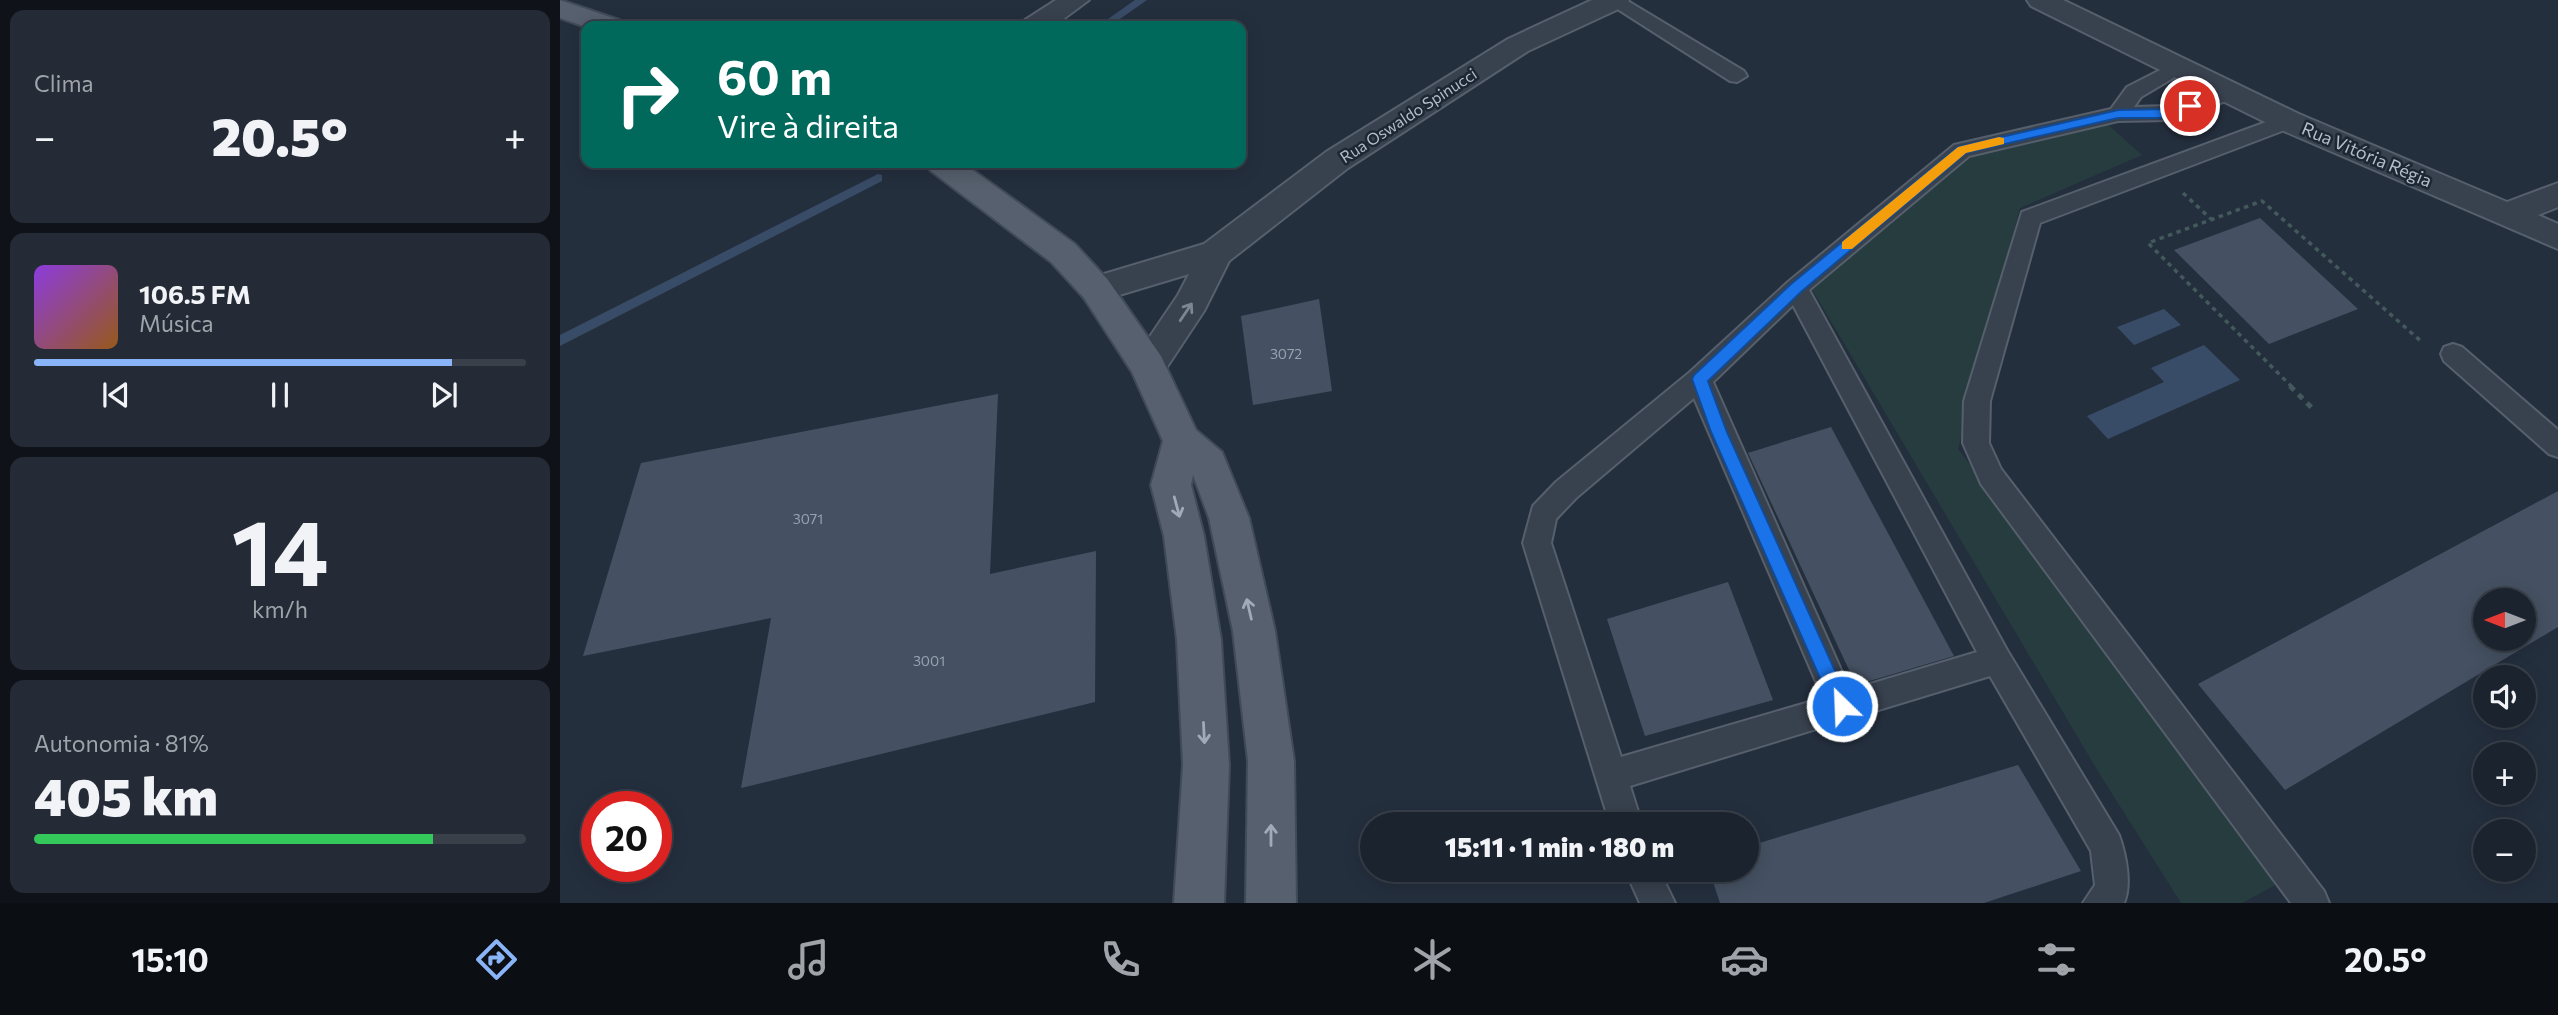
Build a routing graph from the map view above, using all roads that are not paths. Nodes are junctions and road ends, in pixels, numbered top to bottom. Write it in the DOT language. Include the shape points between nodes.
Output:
graph roads {
  1 [pos="1075,0"];
  2 [pos="1615,0"];
  3 [pos="2041,0"];
  4 [pos="560,8"];
  5 [pos="595,21"];
  6 [pos="1043,21"];
  7 [pos="2178,67"];
  8 [pos="1737,76"];
  9 [pos="2231,92"];
  10 [pos="2118,114"];
  11 [pos="2288,121"];
  12 [pos="949,168"];
  13 [pos="2558,194"];
  14 [pos="2508,214"];
  15 [pos="2558,237"];
  16 [pos="1216,253"];
  17 [pos="1796,288"];
  18 [pos="1096,289"];
  19 [pos="2442,352"];
  20 [pos="1148,366"];
  21 [pos="1699,379"];
  22 [pos="1182,441"];
  23 [pos="2558,446"];
  24 [pos="1997,660"];
  25 [pos="1842,706"];
  26 [pos="1611,776"];
  27 [pos="1622,812"];
  28 [pos="1647,882"];
  29 [pos="1199,903"];
  30 [pos="1271,903"];
  31 [pos="1658,903"];
  32 [pos="2100,903"];
  33 [pos="2312,903"];
  1 -- 6 [label="street"];
  2 -- 8 [label="lane"];
  2 -- 16 [label="street, Rua Oswaldo Spinucci" via="1507,52 1337,160"];
  3 -- 7 [label="street"];
  4 -- 5 [label="main road"];
  7 -- 9 [label="street, Rua Vitória Régia"];
  7 -- 10 [label="lane" via="2134,92"];
  9 -- 10 [label="lane" via="2169,113"];
  9 -- 11 [label="street, Rua Vitória Régia"];
  10 -- 17 [label="lane" via="1962,150"];
  11 -- 14 [label="street, Rua Vitória Régia"];
  11 -- 33 [label="lane" via="2030,218 1977,401 1976,443 1990,476"];
  12 -- 18 [label="main road" via="1063,253"];
  13 -- 14 [label="street"];
  14 -- 15 [label="street, Rua Vitória Régia"];
  16 -- 18 [label="street"];
  20 -- 16 [label="street, one-way" via="1192,302"];
  17 -- 21 [label="lane"];
  17 -- 24 [label="lane"];
  18 -- 20 [label="main road"];
  19 -- 23 [label="lane"];
  20 -- 22 [label="main road"];
  21 -- 25 [label="lane"];
  21 -- 26 [label="lane" via="1543,514 1537,543"];
  22 -- 29 [label="main road, one-way" via="1171,485 1184,536 1199,640 1206,765"];
  30 -- 22 [label="main road, one-way" via="1271,761 1254,631 1229,518 1208,463"];
  24 -- 25 [label="lane"];
  24 -- 32 [label="lane" via="2107,847 2112,892"];
  25 -- 26 [label="lane"];
  26 -- 27 [label="lane"];
  28 -- 31 [label="lane"];
}
